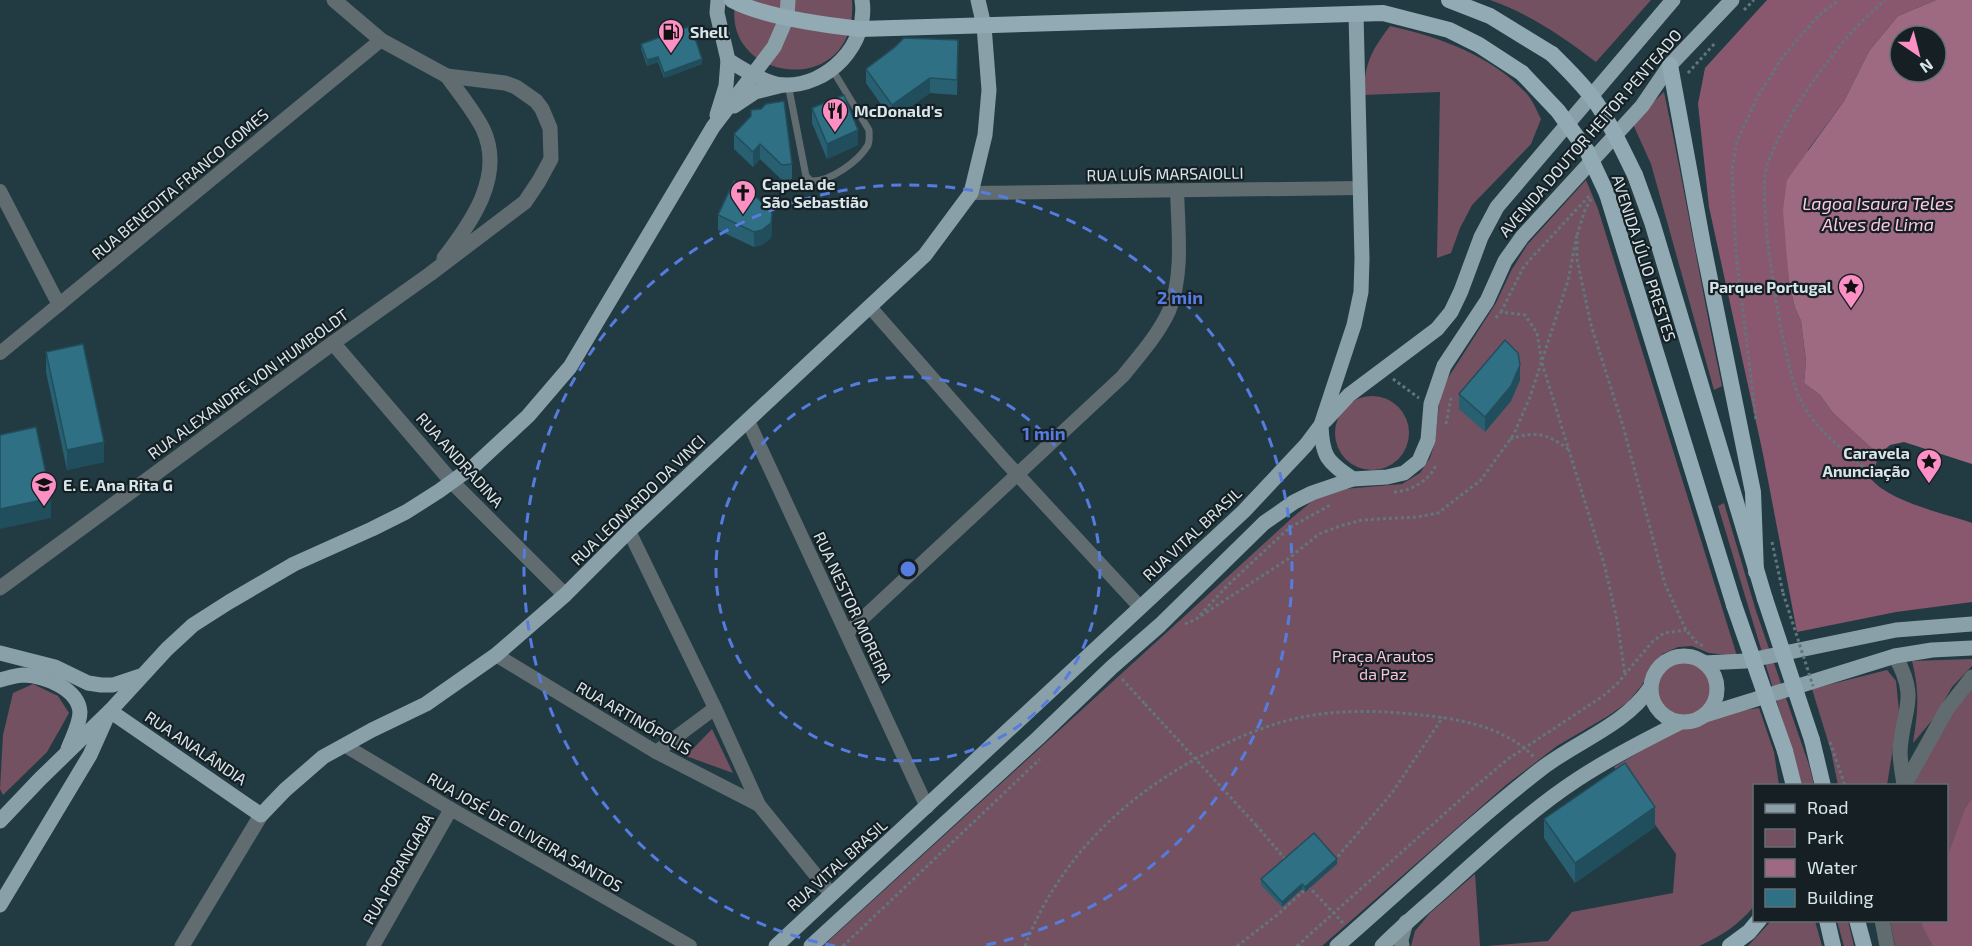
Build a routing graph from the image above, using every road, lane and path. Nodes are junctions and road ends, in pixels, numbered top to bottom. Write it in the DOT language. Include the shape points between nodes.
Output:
graph roads {
  1 [pos="334,0"];
  2 [pos="718,0"];
  3 [pos="732,0"];
  4 [pos="862,0"];
  5 [pos="978,0"];
  6 [pos="1449,0"];
  7 [pos="1673,0"];
  8 [pos="1732,0"];
  9 [pos="1839,0"];
  10 [pos="1885,0"];
  11 [pos="787,8"];
  12 [pos="1356,14"];
  13 [pos="984,26"];
  14 [pos="860,29"];
  15 [pos="381,40"];
  16 [pos="728,60"];
  17 [pos="1670,65"];
  18 [pos="832,69"];
  19 [pos="753,74"];
  20 [pos="447,76"];
  21 [pos="785,84"];
  22 [pos="713,127"];
  23 [pos="1359,188"];
  24 [pos="0,190"];
  25 [pos="1178,190"];
  26 [pos="971,193"];
  27 [pos="1599,194"];
  28 [pos="430,274"];
  29 [pos="59,305"];
  30 [pos="870,307"];
  31 [pos="1502,312"];
  32 [pos="1494,320"];
  33 [pos="333,343"];
  34 [pos="0,353"];
  35 [pos="1385,370"];
  36 [pos="1452,393"];
  37 [pos="1431,404"];
  38 [pos="748,421"];
  39 [pos="1321,425"];
  40 [pos="1446,425"];
  41 [pos="1757,426"];
  42 [pos="1510,439"];
  43 [pos="1569,450"];
  44 [pos="1440,455"];
  45 [pos="1017,473"];
  46 [pos="1872,474"];
  47 [pos="1353,478"];
  48 [pos="452,482"];
  49 [pos="1386,493"];
  50 [pos="1341,499"];
  51 [pos="629,531"];
  52 [pos="1771,533"];
  53 [pos="1756,572"];
  54 [pos="0,588"];
  55 [pos="565,595"];
  56 [pos="1140,607"];
  57 [pos="1972,624"];
  58 [pos="1178,630"];
  59 [pos="1686,630"];
  60 [pos="848,632"];
  61 [pos="1972,648"];
  62 [pos="0,653"];
  63 [pos="496,655"];
  64 [pos="1896,656"];
  65 [pos="1704,663"];
  66 [pos="1131,673"];
  67 [pos="143,675"];
  68 [pos="1624,675"];
  69 [pos="1972,677"];
  70 [pos="0,680"];
  71 [pos="1115,687"];
  72 [pos="1650,688"];
  73 [pos="1814,690"];
  74 [pos="1145,705"];
  75 [pos="715,708"];
  76 [pos="110,711"];
  77 [pos="1705,715"];
  78 [pos="1443,717"];
  79 [pos="1679,723"];
  80 [pos="1828,734"];
  81 [pos="344,745"];
  82 [pos="1525,748"];
  83 [pos="656,752"];
  84 [pos="67,753"];
  85 [pos="1786,755"];
  86 [pos="1043,756"];
  87 [pos="1544,767"];
  88 [pos="1786,784"];
  89 [pos="1793,784"];
  90 [pos="1823,784"];
  91 [pos="1844,784"];
  92 [pos="1904,784"];
  93 [pos="1905,784"];
  94 [pos="759,805"];
  95 [pos="927,807"];
  96 [pos="451,809"];
  97 [pos="261,815"];
  98 [pos="0,821"];
  99 [pos="1330,865"];
  100 [pos="1291,866"];
  101 [pos="1305,882"];
  102 [pos="1309,886"];
  103 [pos="831,894"];
  104 [pos="2,899"];
  105 [pos="1334,912"];
  106 [pos="1406,922"];
  107 [pos="1758,922"];
  108 [pos="1827,922"];
  109 [pos="1857,922"];
  110 [pos="1882,922"];
  111 [pos="1352,933"];
  112 [pos="182,946"];
  113 [pos="373,946"];
  114 [pos="690,946"];
  115 [pos="776,946"];
  116 [pos="811,946"];
  117 [pos="843,946"];
  118 [pos="1025,946"];
  119 [pos="1238,946"];
  120 [pos="1297,946"];
  121 [pos="1337,946"];
  122 [pos="1382,946"];
  123 [pos="1402,946"];
  124 [pos="1730,946"];
  125 [pos="1833,946"];
  126 [pos="1864,946"];
  127 [pos="1887,946"];
  1 -- 15 [label="street, RUA ALEXANDRE VON HUMBOLDT"];
  2 -- 16 [label="main road" via="717,13"];
  3 -- 11 [label="highway, AVENIDA JÚLIO PRESTES" via="759,11"];
  4 -- 14 [label="main road"];
  5 -- 13 [label="main road, RUA LEONARDO DA VINCI"];
  6 -- 53 [label="highway, AVENIDA JÚLIO PRESTES, bridge" via="1490,16 1552,54 1576,77 1613,129 1652,222"];
  7 -- 35 [label="main road, AVENIDA DOUTOR HEITOR PENTEADO" via="1497,207 1451,312 1437,329"];
  8 -- 17 [label="main road, AVENIDA DOUTOR HEITOR PENTEADO"];
  9 -- 41 [label="path" via="1819,15 1783,57 1756,100 1737,141 1732,170 1736,254"];
  10 -- 46 [label="path" via="1850,34 1781,132 1766,168 1764,204 1784,342 1799,396 1819,427"];
  11 -- 14 [label="highway, AVENIDA JÚLIO PRESTES" via="816,23"];
  11 -- 19 [label="main road" via="774,47"];
  12 -- 13 [label="highway, AVENIDA JÚLIO PRESTES"];
  12 -- 23 [label="main road, RUA VITAL BRASIL"];
  12 -- 27 [label="highway, AVENIDA JÚLIO PRESTES, bridge" via="1383,13 1449,30 1522,73 1558,111 1587,151"];
  13 -- 14 [label="highway, AVENIDA JÚLIO PRESTES"];
  13 -- 26 [label="main road, RUA LEONARDO DA VINCI" via="989,90 985,135"];
  14 -- 18 [label="main road" via="852,48"];
  15 -- 20 [label="street, RUA ALEXANDRE VON HUMBOLDT"];
  15 -- 29 [label="street, RUA BENEDITA FRANCO GOMES"];
  16 -- 19 [label="main road"];
  16 -- 22 [label="main road" via="726,86"];
  17 -- 37 [label="main road, AVENIDA DOUTOR HEITOR PENTEADO" via="1642,106 1522,237 1505,261 1487,301 1444,366"];
  17 -- 53 [label="highway" via="1752,482"];
  18 -- 21 [label="main road" via="822,76"];
  18 -- 21 [label="lane" via="869,130 869,138 847,168 820,182 806,176"];
  19 -- 21 [label="main road"];
  19 -- 22 [label="main road"];
  20 -- 28 [label="street, RUA ALEXANDRE VON HUMBOLDT" via="483,129 491,161 490,176 468,224"];
  20 -- 28 [label="street, RUA ALEXANDRE VON HUMBOLDT" via="505,83 536,101 550,128 550,159 525,202"];
  21 -- 22 [label="main road" via="755,92"];
  22 -- 48 [label="main road" via="570,367 521,424"];
  23 -- 25 [label="street, RUA LUÍS MARSAIOLLI"];
  23 -- 39 [label="main road, RUA VITAL BRASIL" via="1361,292 1343,363"];
  24 -- 29 [label="street"];
  25 -- 26 [label="street, RUA LUÍS MARSAIOLLI"];
  25 -- 45 [label="street" via="1178,279 1168,312 1123,376"];
  26 -- 30 [label="main road, RUA LEONARDO DA VINCI" via="925,255"];
  27 -- 31 [label="path" via="1524,266"];
  27 -- 85 [label="highway, AVENIDA JÚLIO PRESTES, bridge"];
  28 -- 33 [label="street, RUA ALEXANDRE VON HUMBOLDT"];
  29 -- 34 [label="street, RUA BENEDITA FRANCO GOMES"];
  30 -- 38 [label="main road, RUA LEONARDO DA VINCI"];
  30 -- 45 [label="street"];
  31 -- 32 [label="path"];
  31 -- 43 [label="path" via="1525,315 1537,333 1542,363"];
  33 -- 48 [label="street, RUA ANDRADINA"];
  33 -- 54 [label="street, RUA ALEXANDRE VON HUMBOLDT"];
  35 -- 37 [label="path" via="1396,382"];
  35 -- 39 [label="main road, AVENIDA DOUTOR HEITOR PENTEADO" via="1349,395"];
  36 -- 40 [label="path"];
  37 -- 47 [label="main road, AVENIDA DOUTOR HEITOR PENTEADO" via="1428,440 1419,461 1404,473"];
  38 -- 51 [label="main road, RUA LEONARDO DA VINCI"];
  38 -- 60 [label="street, RUA NESTOR MOREIRA"];
  39 -- 47 [label="main road" via="1321,447 1337,468"];
  39 -- 56 [label="main road, RUA VITAL BRASIL" via="1244,511"];
  42 -- 43 [label="path" via="1540,433"];
  43 -- 68 [label="path" via="1605,567"];
  44 -- 49 [label="path" via="1432,474 1407,491"];
  45 -- 56 [label="street"];
  45 -- 60 [label="street"];
  47 -- 116 [label="main road" via="1294,502 1264,524 1160,625"];
  48 -- 55 [label="street, RUA ANDRADINA"];
  48 -- 67 [label="main road" via="406,512 294,564 228,602 193,626"];
  50 -- 58 [label="path" via="1289,528 1196,619"];
  51 -- 55 [label="main road, RUA LEONARDO DA VINCI"];
  51 -- 75 [label="street"];
  52 -- 73 [label="path, bridge" via="1783,593"];
  53 -- 90 [label="highway, AVENIDA JÚLIO PRESTES, bridge" via="1812,740"];
  55 -- 63 [label="main road, RUA LEONARDO DA VINCI"];
  56 -- 95 [label="main road, RUA VITAL BRASIL"];
  57 -- 65 [label="main road" via="1896,630 1746,661"];
  59 -- 68 [label="path" via="1664,633"];
  60 -- 95 [label="street, RUA NESTOR MOREIRA"];
  61 -- 64 [label="main road"];
  62 -- 67 [label="main road" via="55,667 101,686"];
  63 -- 81 [label="main road, RUA LEONARDO DA VINCI" via="426,704"];
  63 -- 83 [label="street, RUA ARTINÓPOLIS"];
  64 -- 77 [label="main road"];
  64 -- 92 [label="street" via="1910,698 1900,753"];
  65 -- 72 [label="main road" via="1695,658 1675,657 1658,669"];
  65 -- 77 [label="main road" via="1717,681 1714,704"];
  66 -- 71 [label="path"];
  67 -- 76 [label="main road"];
  68 -- 82 [label="path" via="1603,696"];
  69 -- 93 [label="street" via="1947,708"];
  70 -- 84 [label="main road" via="34,677 54,682 76,699 79,719"];
  72 -- 79 [label="main road" via="1661,714"];
  72 -- 87 [label="main road" via="1618,720"];
  74 -- 100 [label="path, bridge"];
  75 -- 83 [label="street"];
  75 -- 94 [label="street"];
  76 -- 84 [label="main road"];
  76 -- 97 [label="main road, RUA ANALÂNDIA"];
  76 -- 104 [label="main road" via="90,755"];
  77 -- 79 [label="main road"];
  78 -- 82 [label="path" via="1489,729"];
  78 -- 99 [label="path" via="1392,793"];
  78 -- 118 [label="path" via="1348,712 1291,720 1234,739 1189,762 1143,791 1092,837 1048,897"];
  79 -- 106 [label="main road" via="1578,779 1494,844"];
  80 -- 91 [label="path"];
  81 -- 96 [label="street, RUA JOSÉ DE OLIVEIRA SANTOS"];
  81 -- 97 [label="main road, RUA LEONARDO DA VINCI" via="323,757"];
  82 -- 87 [label="path"];
  82 -- 105 [label="path" via="1471,790"];
  83 -- 94 [label="street, RUA ARTINÓPOLIS"];
  84 -- 98 [label="main road"];
  85 -- 88 [label="highway"];
  85 -- 89 [label="highway, AVENIDA JÚLIO PRESTES"];
  86 -- 117 [label="path"];
  87 -- 111 [label="main road"];
  94 -- 103 [label="street"];
  95 -- 103 [label="main road, RUA VITAL BRASIL"];
  96 -- 113 [label="street, RUA PORANGABA"];
  96 -- 114 [label="street, RUA JOSÉ DE OLIVEIRA SANTOS"];
  97 -- 112 [label="street, RUA LEONARDO DA VINCI"];
  101 -- 102 [label="path"];
  102 -- 105 [label="path"];
  102 -- 119 [label="path"];
  103 -- 115 [label="main road, RUA VITAL BRASIL"];
  105 -- 111 [label="path"];
  105 -- 120 [label="path"];
  106 -- 122 [label="main road"];
  106 -- 123 [label="main road"];
  107 -- 124 [label="highway"];
  108 -- 125 [label="highway"];
  109 -- 126 [label="highway"];
  110 -- 127 [label="street"];
  111 -- 121 [label="main road"];
}
